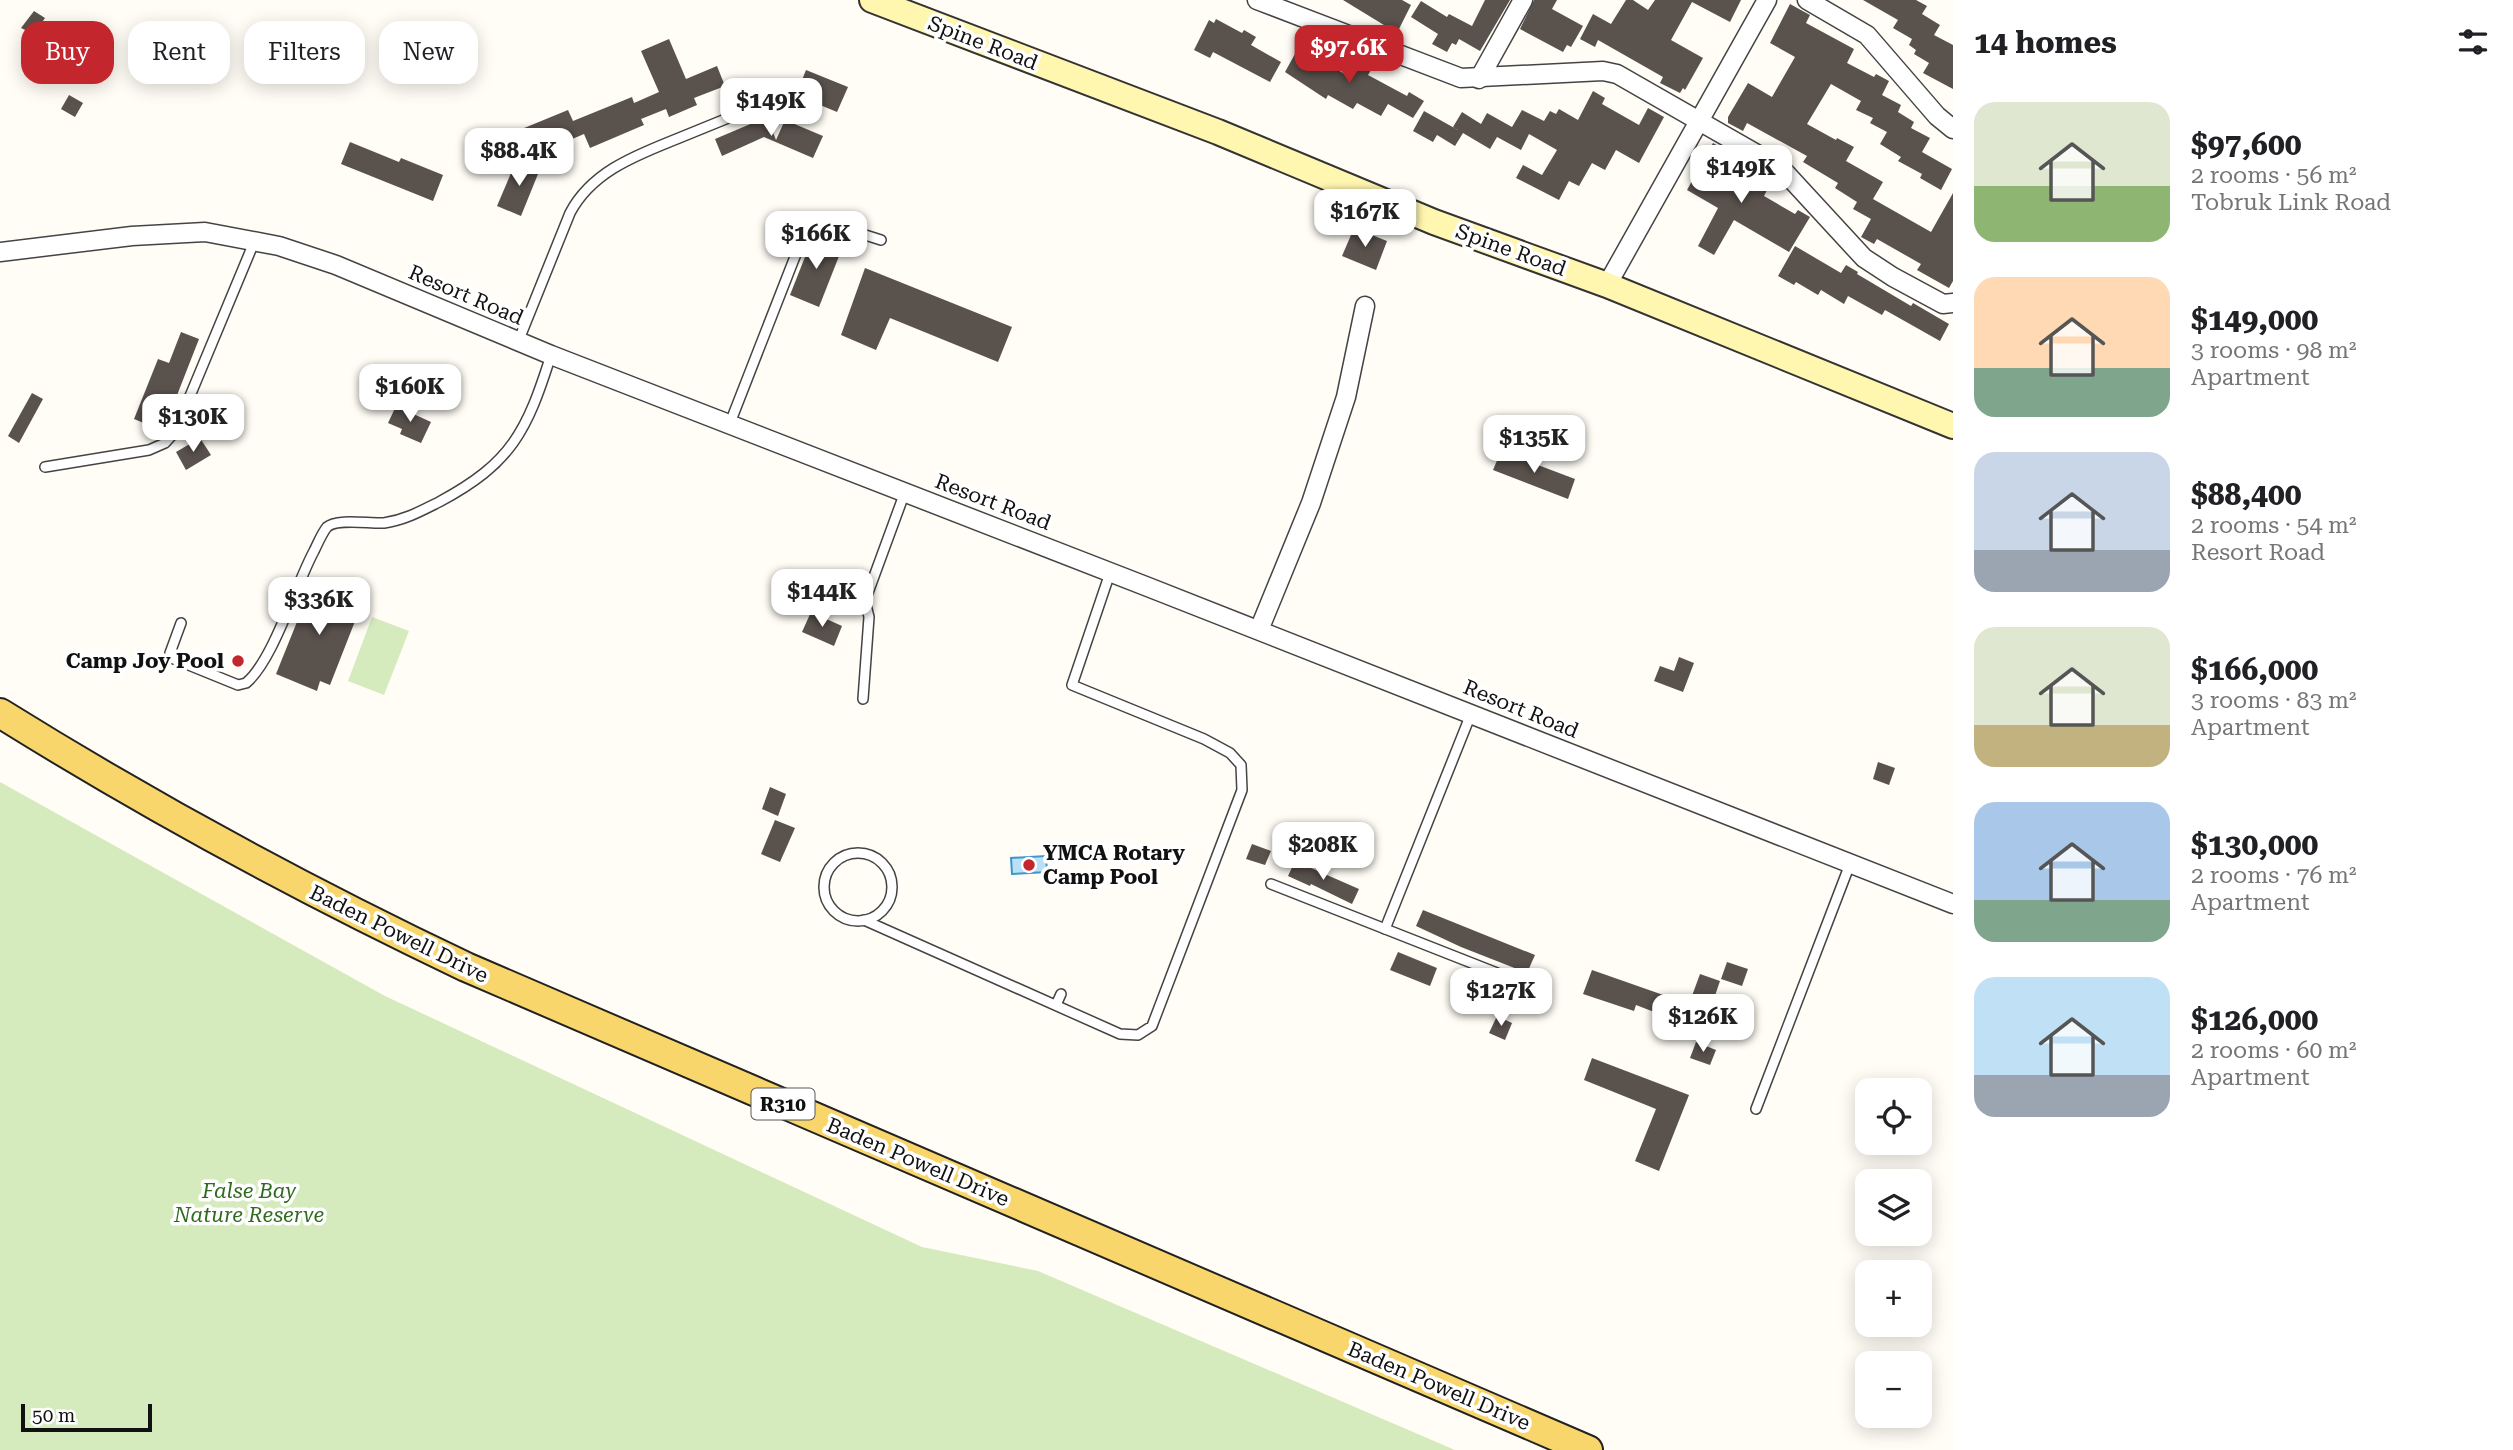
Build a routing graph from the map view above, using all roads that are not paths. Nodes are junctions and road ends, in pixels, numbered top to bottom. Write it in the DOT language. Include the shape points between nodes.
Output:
graph roads {
  1 [pos="872,0"];
  2 [pos="1257,0"];
  3 [pos="1523,0"];
  4 [pos="1767,0"];
  5 [pos="1807,0"];
  6 [pos="1479,79"];
  7 [pos="760,105"];
  8 [pos="1699,119"];
  9 [pos="1953,129"];
  10 [pos="255,240"];
  11 [pos="881,240"];
  12 [pos="0,252"];
  13 [pos="1607,285"];
  14 [pos="1953,303"];
  15 [pos="1365,306"];
  16 [pos="519,342"];
  17 [pos="551,355"];
  18 [pos="730,424"];
  19 [pos="1953,426"];
  20 [pos="45,467"];
  21 [pos="905,492"];
  22 [pos="1110,573"];
  23 [pos="181,623"];
  24 [pos="1259,630"];
  25 [pos="863,699"];
  26 [pos="0,713"];
  27 [pos="1471,714"];
  28 [pos="1850,864"];
  29 [pos="1271,884"];
  30 [pos="1953,904"];
  31 [pos="864,920"];
  32 [pos="1385,929"];
  33 [pos="1525,984"];
  34 [pos="1061,994"];
  35 [pos="1056,1004"];
  36 [pos="1756,1109"];
  37 [pos="1588,1450"];
  1 -- 13 [label="main road, Spine Road" via="1218,132 1434,222"];
  2 -- 6 [label="street" via="1461,78"];
  3 -- 6 [label="street"];
  4 -- 8 [label="street"];
  5 -- 9 [label="street" via="1867,36"];
  6 -- 8 [label="street" via="1610,72"];
  7 -- 16 [label="lane" via="625,161 592,183 570,213"];
  8 -- 13 [label="street"];
  8 -- 14 [label="street" via="1781,167 1874,266 1943,304"];
  10 -- 12 [label="street, Resort Road" via="205,232"];
  10 -- 16 [label="street, Resort Road" via="336,265"];
  10 -- 20 [label="lane" via="175,432 165,443 149,450"];
  11 -- 18 [label="lane" via="821,221 805,231"];
  13 -- 19 [label="main road, Spine Road"];
  15 -- 24 [label="street" via="1346,397 1311,503"];
  16 -- 17 [label="street, Resort Road"];
  17 -- 18 [label="street, Resort Road"];
  17 -- 23 [label="lane" via="537,400 516,441 489,471 410,517 366,525 338,522 326,528 271,650 246,683 238,685 174,659 170,653"];
  18 -- 21 [label="street, Resort Road"];
  21 -- 22 [label="street, Resort Road"];
  21 -- 25 [label="lane" via="865,601 869,617"];
  22 -- 24 [label="street, Resort Road"];
  22 -- 35 [label="lane" via="1072,685 1230,753 1241,765 1242,790 1152,1026 1138,1035 1120,1034"];
  24 -- 27 [label="street, Resort Road"];
  26 -- 37 [label="main road, Baden Powell Drive / R310" via="242,855 466,967"];
  27 -- 28 [label="street, Resort Road"];
  27 -- 32 [label="lane"];
  28 -- 30 [label="street, Resort Road"];
  28 -- 36 [label="lane"];
  29 -- 32 [label="lane"];
  31 -- 31 [label="lane" via="838,914 824,890 832,865 851,854 876,859 891,880 886,906"];
  31 -- 35 [label="lane"];
  32 -- 33 [label="lane"];
  34 -- 35 [label="lane"];
}
